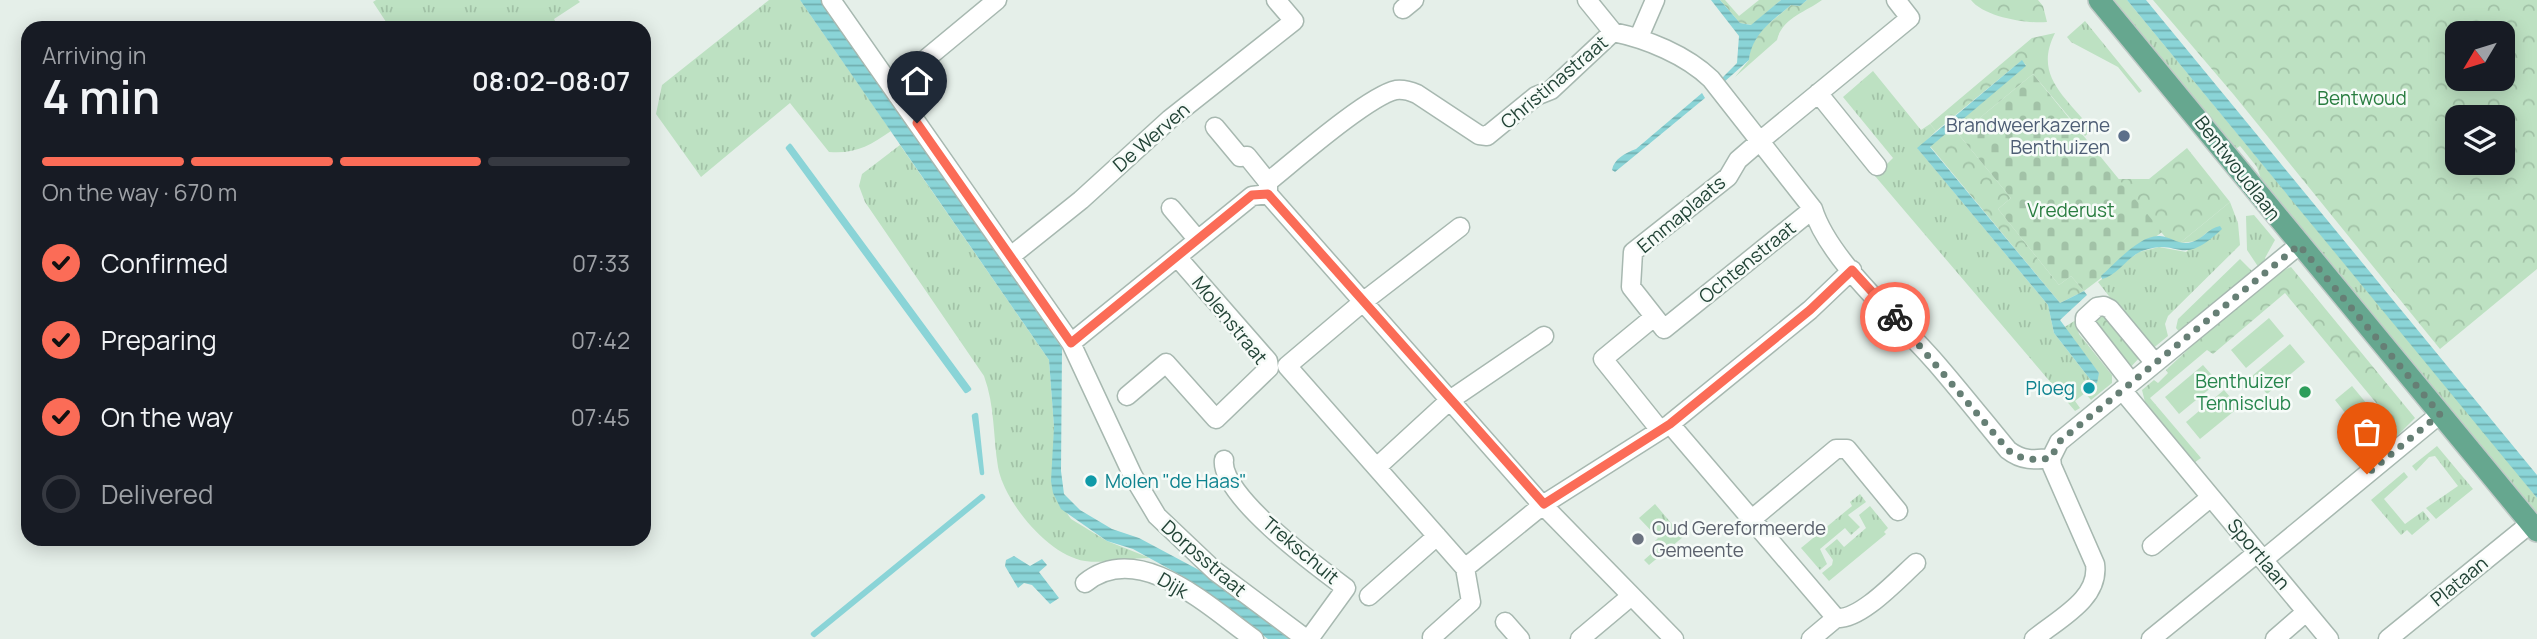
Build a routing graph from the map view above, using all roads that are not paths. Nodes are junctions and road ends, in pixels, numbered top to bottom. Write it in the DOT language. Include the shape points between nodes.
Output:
graph roads {
  1 [pos="831,0"];
  2 [pos="997,0"];
  3 [pos="1276,0"];
  4 [pos="1587,0"];
  5 [pos="1654,0"];
  6 [pos="1896,0"];
  7 [pos="2099,0"];
  8 [pos="1613,32"];
  9 [pos="1639,37"];
  10 [pos="892,87"];
  11 [pos="1818,93"];
  12 [pos="1215,127"];
  13 [pos="1759,141"];
  14 [pos="1877,166"];
  15 [pos="1268,188"];
  16 [pos="1171,208"];
  17 [pos="1813,209"];
  18 [pos="1460,227"];
  19 [pos="1198,240"];
  20 [pos="2299,245"];
  21 [pos="1011,256"];
  22 [pos="1178,258"];
  23 [pos="1852,270"];
  24 [pos="1364,301"];
  25 [pos="1659,323"];
  26 [pos="1544,336"];
  27 [pos="1071,343"];
  28 [pos="2154,362"];
  29 [pos="1278,367"];
  30 [pos="2126,386"];
  31 [pos="1127,396"];
  32 [pos="1450,400"];
  33 [pos="2440,414"];
  34 [pos="1665,427"];
  35 [pos="2051,458"];
  36 [pos="1224,460"];
  37 [pos="1377,467"];
  38 [pos="2211,496"];
  39 [pos="1544,504"];
  40 [pos="1898,511"];
  41 [pos="1752,519"];
  42 [pos="2534,527"];
  43 [pos="1437,537"];
  44 [pos="2152,546"];
  45 [pos="2260,556"];
  46 [pos="1916,562"];
  47 [pos="1465,568"];
  48 [pos="1085,583"];
  49 [pos="1369,596"];
  50 [pos="1630,597"];
  51 [pos="2306,612"];
  52 [pos="1836,618"];
  53 [pos="1505,622"];
  54 [pos="1432,637"];
  55 [pos="1254,639"];
  56 [pos="1307,639"];
  57 [pos="1520,639"];
  58 [pos="1580,639"];
  59 [pos="1674,639"];
  60 [pos="1811,639"];
  61 [pos="2034,639"];
  62 [pos="2151,639"];
  63 [pos="2275,639"];
  64 [pos="2329,639"];
  65 [pos="2388,639"];
  1 -- 10 [label="street, Dorpsstraat"];
  2 -- 10 [label="street"];
  3 -- 21 [label="street, De Werven" via="1294,21 1170,119"];
  4 -- 8 [label="street"];
  5 -- 9 [label="street"];
  6 -- 11 [label="street, Emmaplaats" via="1910,18"];
  7 -- 20 [label="main road, Bentwoudlaan"];
  8 -- 9 [label="street, Christinastraat"];
  8 -- 15 [label="street, Christinastraat" via="1551,90 1536,96 1494,133 1479,135 1417,94 1397,90 1346,121"];
  9 -- 13 [label="street, Christinastraat" via="1701,70"];
  10 -- 21 [label="street, Dorpsstraat"];
  11 -- 13 [label="street, Emmaplaats"];
  11 -- 14 [label="street"];
  12 -- 15 [label="street" via="1240,157 1247,156"];
  13 -- 17 [label="street, Christinastraat"];
  13 -- 25 [label="street, Emmaplaats" via="1738,160 1728,177 1633,252 1631,287"];
  15 -- 19 [label="street, Christinastraat" via="1252,195"];
  15 -- 24 [label="street"];
  16 -- 19 [label="street"];
  17 -- 23 [label="street, Ochtenstraat" via="1818,225"];
  17 -- 25 [label="street, Ochtenstraat"];
  18 -- 24 [label="street"];
  19 -- 22 [label="street, Christinastraat"];
  20 -- 28 [label="street"];
  20 -- 33 [label="main road, Bentwoudlaan"];
  21 -- 27 [label="street, Dorpsstraat"];
  22 -- 27 [label="street, Christinastraat"];
  22 -- 29 [label="street, Molenstraat"];
  23 -- 34 [label="street" via="1810,310"];
  23 -- 35 [label="street, Ochtenstraat" via="2008,450 2032,460"];
  24 -- 29 [label="street"];
  24 -- 32 [label="street"];
  25 -- 34 [label="street, Ochtenstraat" via="1603,359"];
  26 -- 32 [label="street"];
  27 -- 56 [label="street, Dorpsstraat" via="1133,476 1157,516 1215,571"];
  28 -- 30 [label="street"];
  28 -- 30 [label="street, Sportlaan" via="2110,309 2098,307 2085,318"];
  29 -- 31 [label="street" via="1216,419 1172,357"];
  29 -- 37 [label="street, Molenstraat"];
  30 -- 35 [label="street" via="2059,442"];
  30 -- 38 [label="street, Sportlaan"];
  32 -- 37 [label="street"];
  32 -- 39 [label="street"];
  33 -- 42 [label="main road, Bentwoudlaan"];
  33 -- 45 [label="street"];
  34 -- 39 [label="street"];
  34 -- 41 [label="street"];
  35 -- 61 [label="street" via="2097,576 2085,598"];
  36 -- 56 [label="street, Trekschuit" via="1228,479 1275,533 1346,588"];
  37 -- 43 [label="street, Molenstraat"];
  38 -- 44 [label="street"];
  38 -- 45 [label="street, Sportlaan"];
  39 -- 47 [label="street"];
  39 -- 50 [label="street"];
  40 -- 41 [label="street" via="1847,449 1836,449"];
  41 -- 52 [label="street"];
  42 -- 65 [label="street, Plataan"];
  43 -- 47 [label="street, Molenstraat"];
  43 -- 49 [label="street"];
  45 -- 51 [label="street, Sportlaan"];
  45 -- 62 [label="street"];
  46 -- 52 [label="street" via="1861,610 1845,619"];
  47 -- 54 [label="street" via="1471,602"];
  48 -- 55 [label="street, Dijk" via="1100,571 1135,567 1175,584"];
  50 -- 58 [label="street"];
  50 -- 59 [label="street"];
  51 -- 63 [label="street"];
  51 -- 64 [label="street, Sportlaan"];
  52 -- 60 [label="street"];
  53 -- 57 [label="street"];
}
